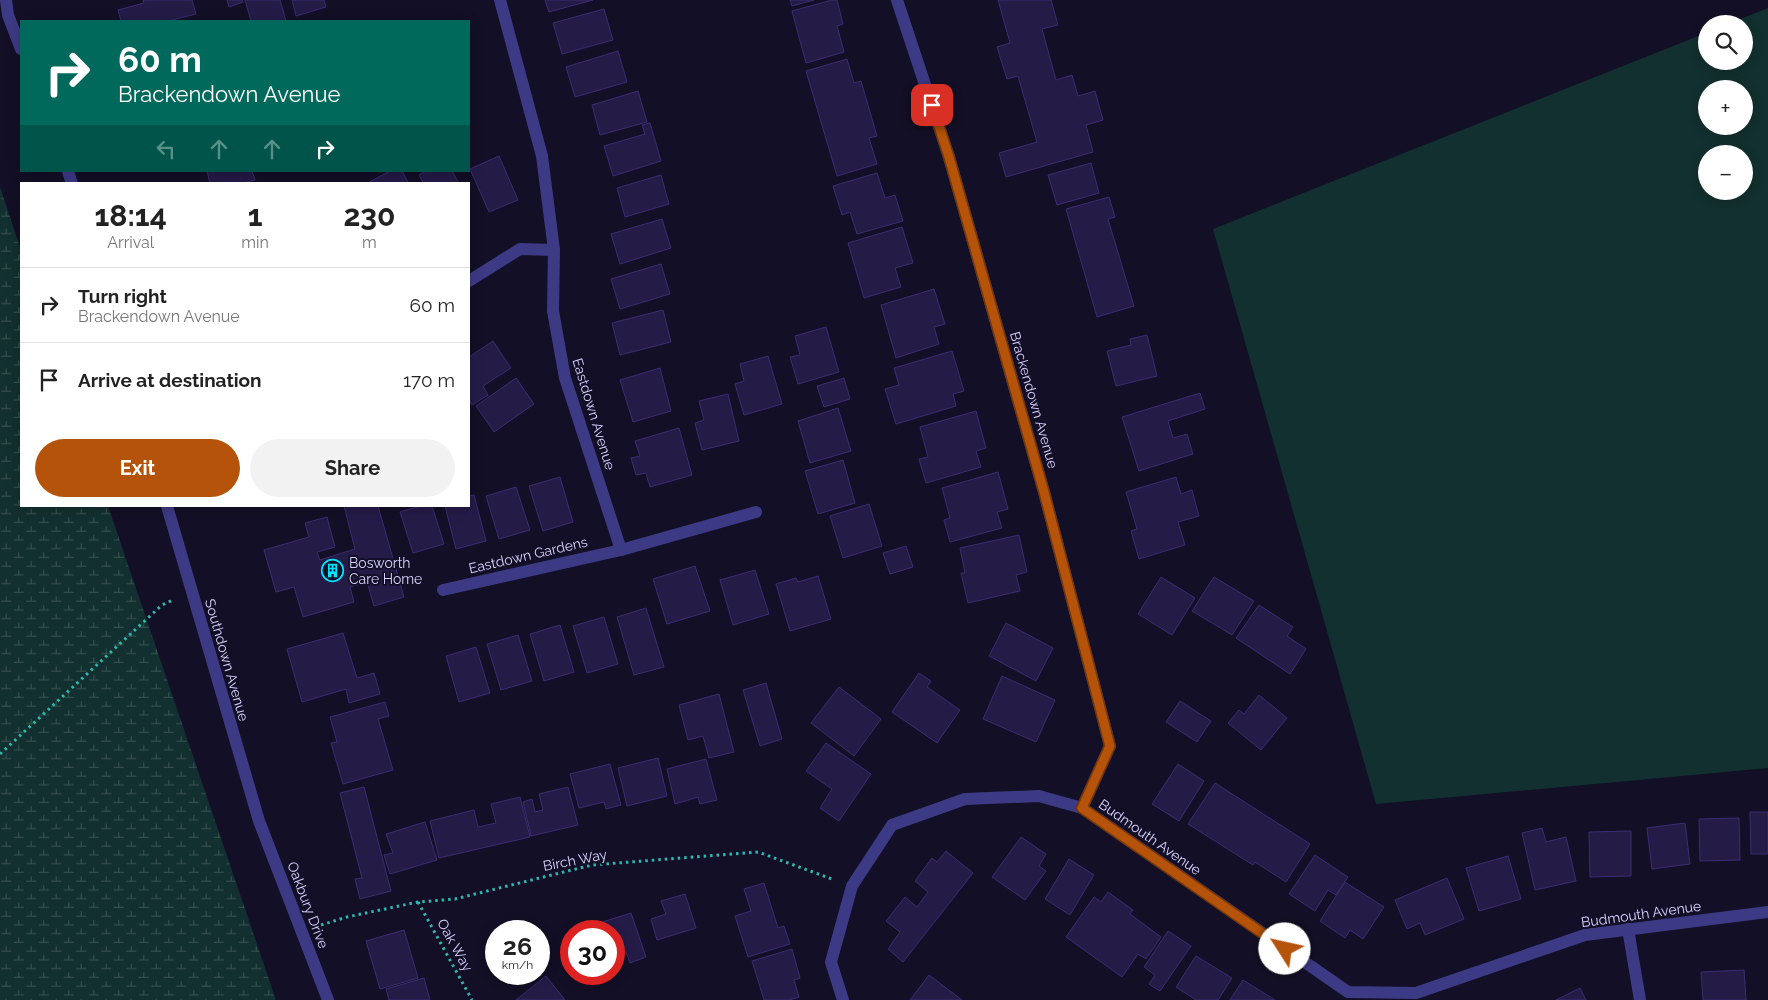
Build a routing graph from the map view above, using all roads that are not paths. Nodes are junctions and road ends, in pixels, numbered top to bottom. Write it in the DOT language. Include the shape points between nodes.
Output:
graph roads {
  1 [pos="6,0"];
  2 [pos="500,0"];
  3 [pos="897,0"];
  4 [pos="20,46"];
  5 [pos="554,250"];
  6 [pos="470,280"];
  7 [pos="167,507"];
  8 [pos="756,512"];
  9 [pos="621,550"];
  10 [pos="443,590"];
  11 [pos="1082,808"];
  12 [pos="259,821"];
  13 [pos="1768,912"];
  14 [pos="1628,929"];
  15 [pos="1347,996"];
  16 [pos="328,1000"];
  17 [pos="843,1000"];
  18 [pos="1640,1000"];
  1 -- 4 [label="street"];
  2 -- 5 [label="street, Eastdown Avenue" via="542,156"];
  3 -- 11 [label="street, Brackendown Avenue" via="952,167 1044,492 1110,746"];
  5 -- 6 [label="street" via="520,249"];
  5 -- 9 [label="street, Eastdown Avenue" via="553,311 565,378"];
  7 -- 12 [label="street, Southdown Avenue"];
  8 -- 9 [label="street"];
  9 -- 10 [label="street, Eastdown Gardens"];
  11 -- 15 [label="street, Budmouth Avenue"];
  11 -- 17 [label="street, Budmouth Avenue" via="1038,796 966,799 892,825 852,886 832,962"];
  12 -- 16 [label="street, Oakbury Drive"];
  13 -- 14 [label="street, Budmouth Avenue"];
  14 -- 15 [label="street, Budmouth Avenue" via="1585,935 1416,994"];
  14 -- 18 [label="street"];
}
